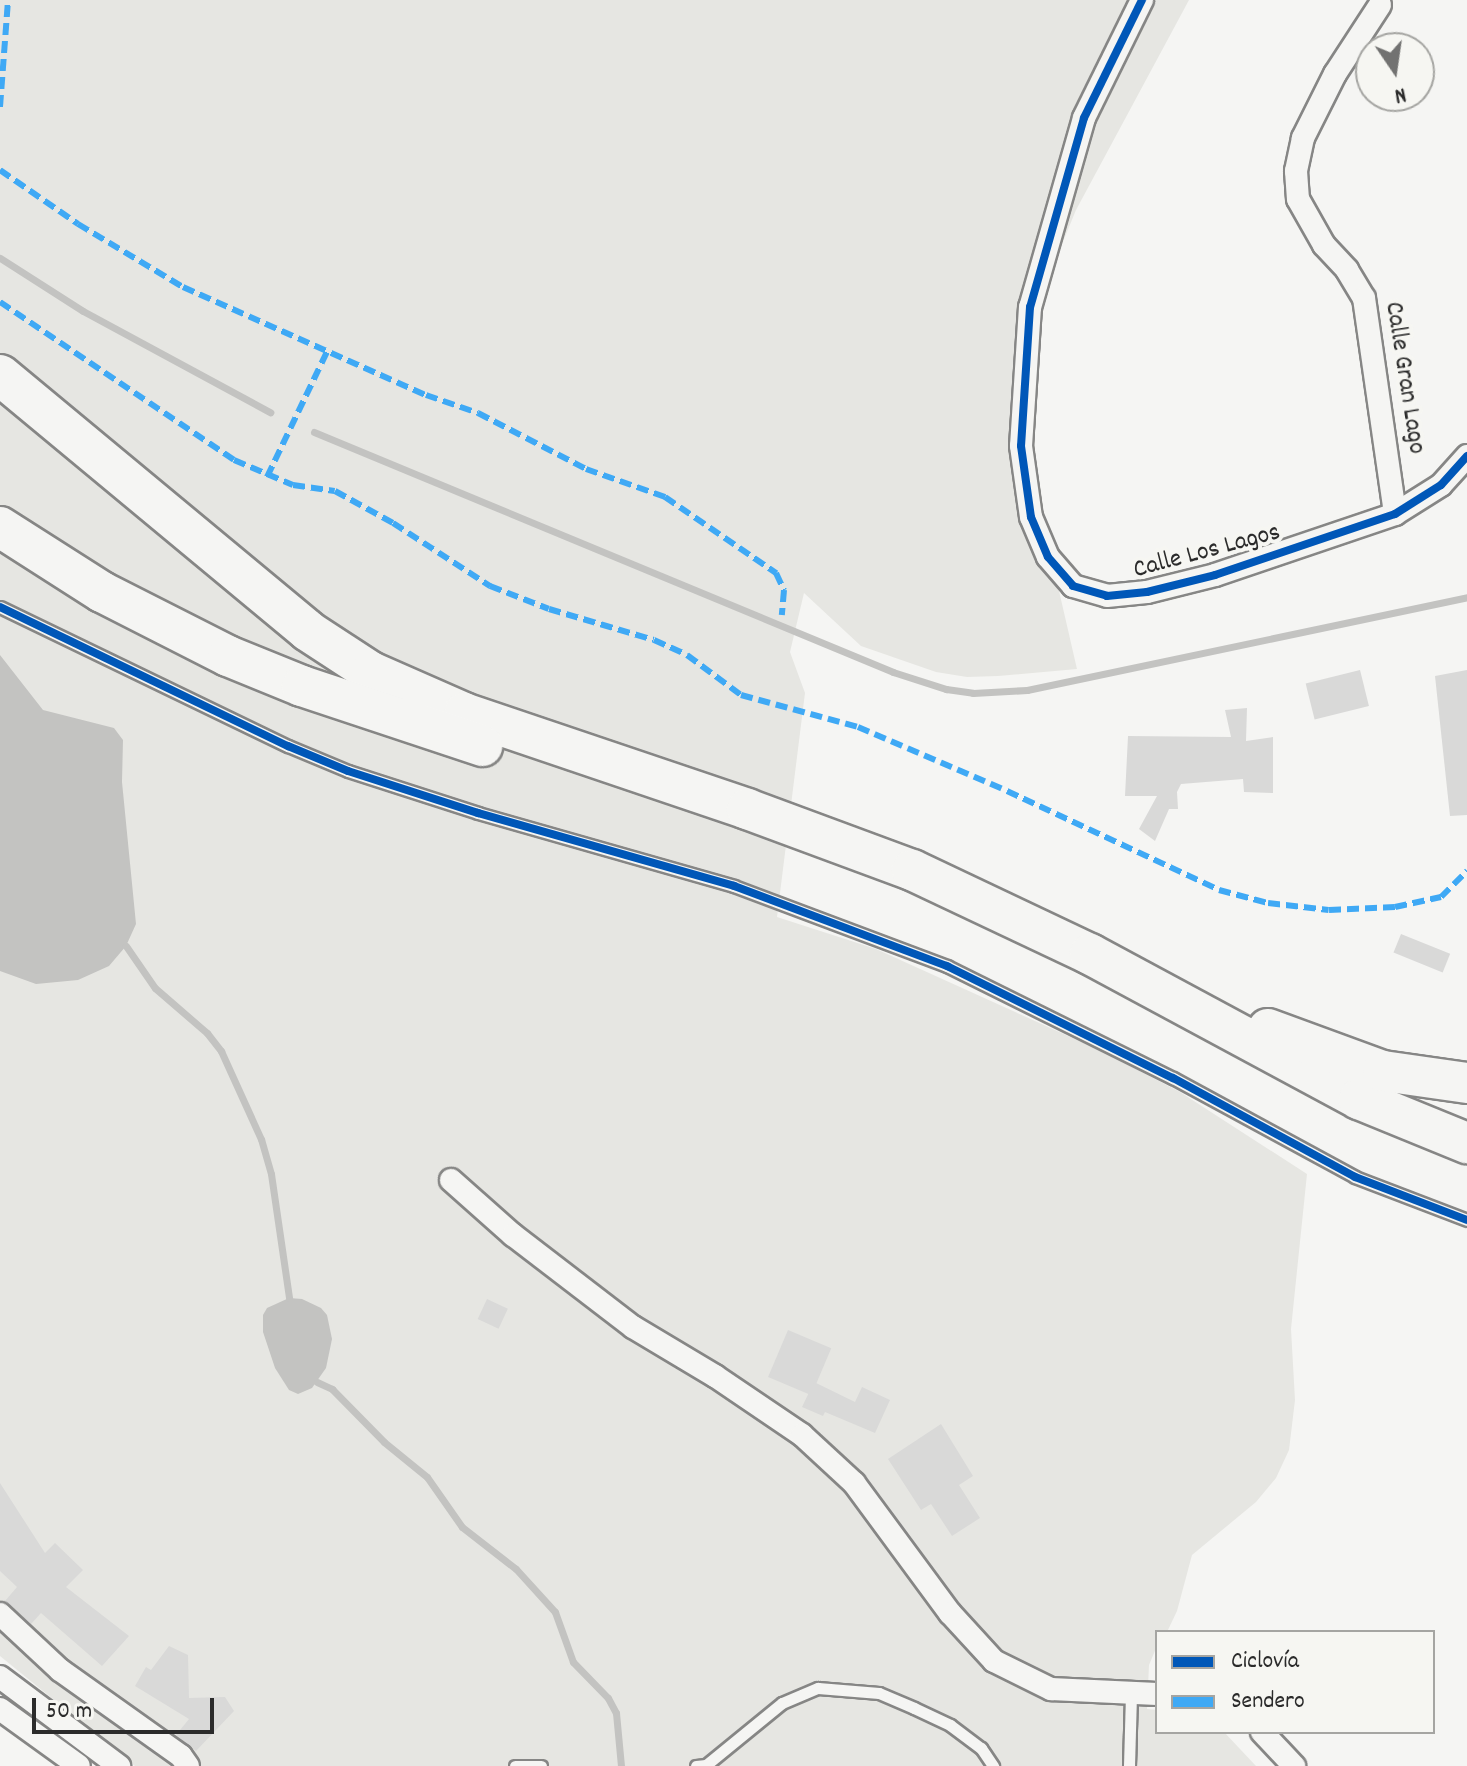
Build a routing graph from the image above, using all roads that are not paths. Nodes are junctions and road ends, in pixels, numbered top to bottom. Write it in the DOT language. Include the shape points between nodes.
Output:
graph roads {
  1 [pos="1142,0"];
  2 [pos="1380,5"];
  3 [pos="0,346"];
  4 [pos="0,375"];
  5 [pos="1467,456"];
  6 [pos="1395,514"];
  7 [pos="0,527"];
  8 [pos="0,552"];
  9 [pos="0,607"];
  10 [pos="545,754"];
  11 [pos="1194,1009"];
  12 [pos="1467,1083"];
  13 [pos="1467,1143"];
  14 [pos="1467,1156"];
  15 [pos="451,1180"];
  16 [pos="1467,1220"];
  17 [pos="0,1614"];
  18 [pos="0,1677"];
  19 [pos="1131,1694"];
  20 [pos="1155,1694"];
  21 [pos="0,1709"];
  22 [pos="1264,1734"];
  23 [pos="79,1766"];
  24 [pos="119,1766"];
  25 [pos="188,1766"];
  26 [pos="515,1766"];
  27 [pos="541,1766"];
  28 [pos="703,1766"];
  29 [pos="993,1766"];
  30 [pos="1129,1766"];
  31 [pos="1294,1766"];
  1 -- 6 [label="street, Calle Los Lagos" via="1084,118 1030,307 1021,446 1038,538 1073,586 1107,596 1215,575"];
  2 -- 6 [label="street, Calle Gran Lago" via="1335,74 1303,138 1296,171 1298,199 1364,298"];
  3 -- 10 [label="highway" via="347,633"];
  4 -- 10 [label="highway" via="336,652"];
  5 -- 6 [label="street, Calle Los Lagos" via="1441,485"];
  7 -- 10 [label="highway" via="102,592 228,656 302,686"];
  8 -- 10 [label="highway" via="134,632 280,700 400,737"];
  9 -- 16 [label="lane" via="348,771 734,886 947,966 1173,1078 1355,1177"];
  10 -- 11 [label="highway" via="747,809 912,870"];
  10 -- 14 [label="highway" via="903,890 1082,973 1354,1111"];
  11 -- 12 [label="highway" via="1291,1035 1383,1071"];
  11 -- 13 [label="highway" via="1359,1099"];
  15 -- 19 [label="street" via="633,1327 802,1435 854,1483 950,1613 994,1661 1051,1689"];
  17 -- 25 [label="street" via="60,1670"];
  18 -- 24 [label="street"];
  19 -- 20 [label="street"];
  19 -- 30 [label="lane"];
  21 -- 23 [label="street"];
  22 -- 31 [label="street"];
  26 -- 27 [label="lane"];
  28 -- 29 [label="lane" via="782,1703 818,1688 879,1693 914,1708 950,1725 981,1748"];
}
